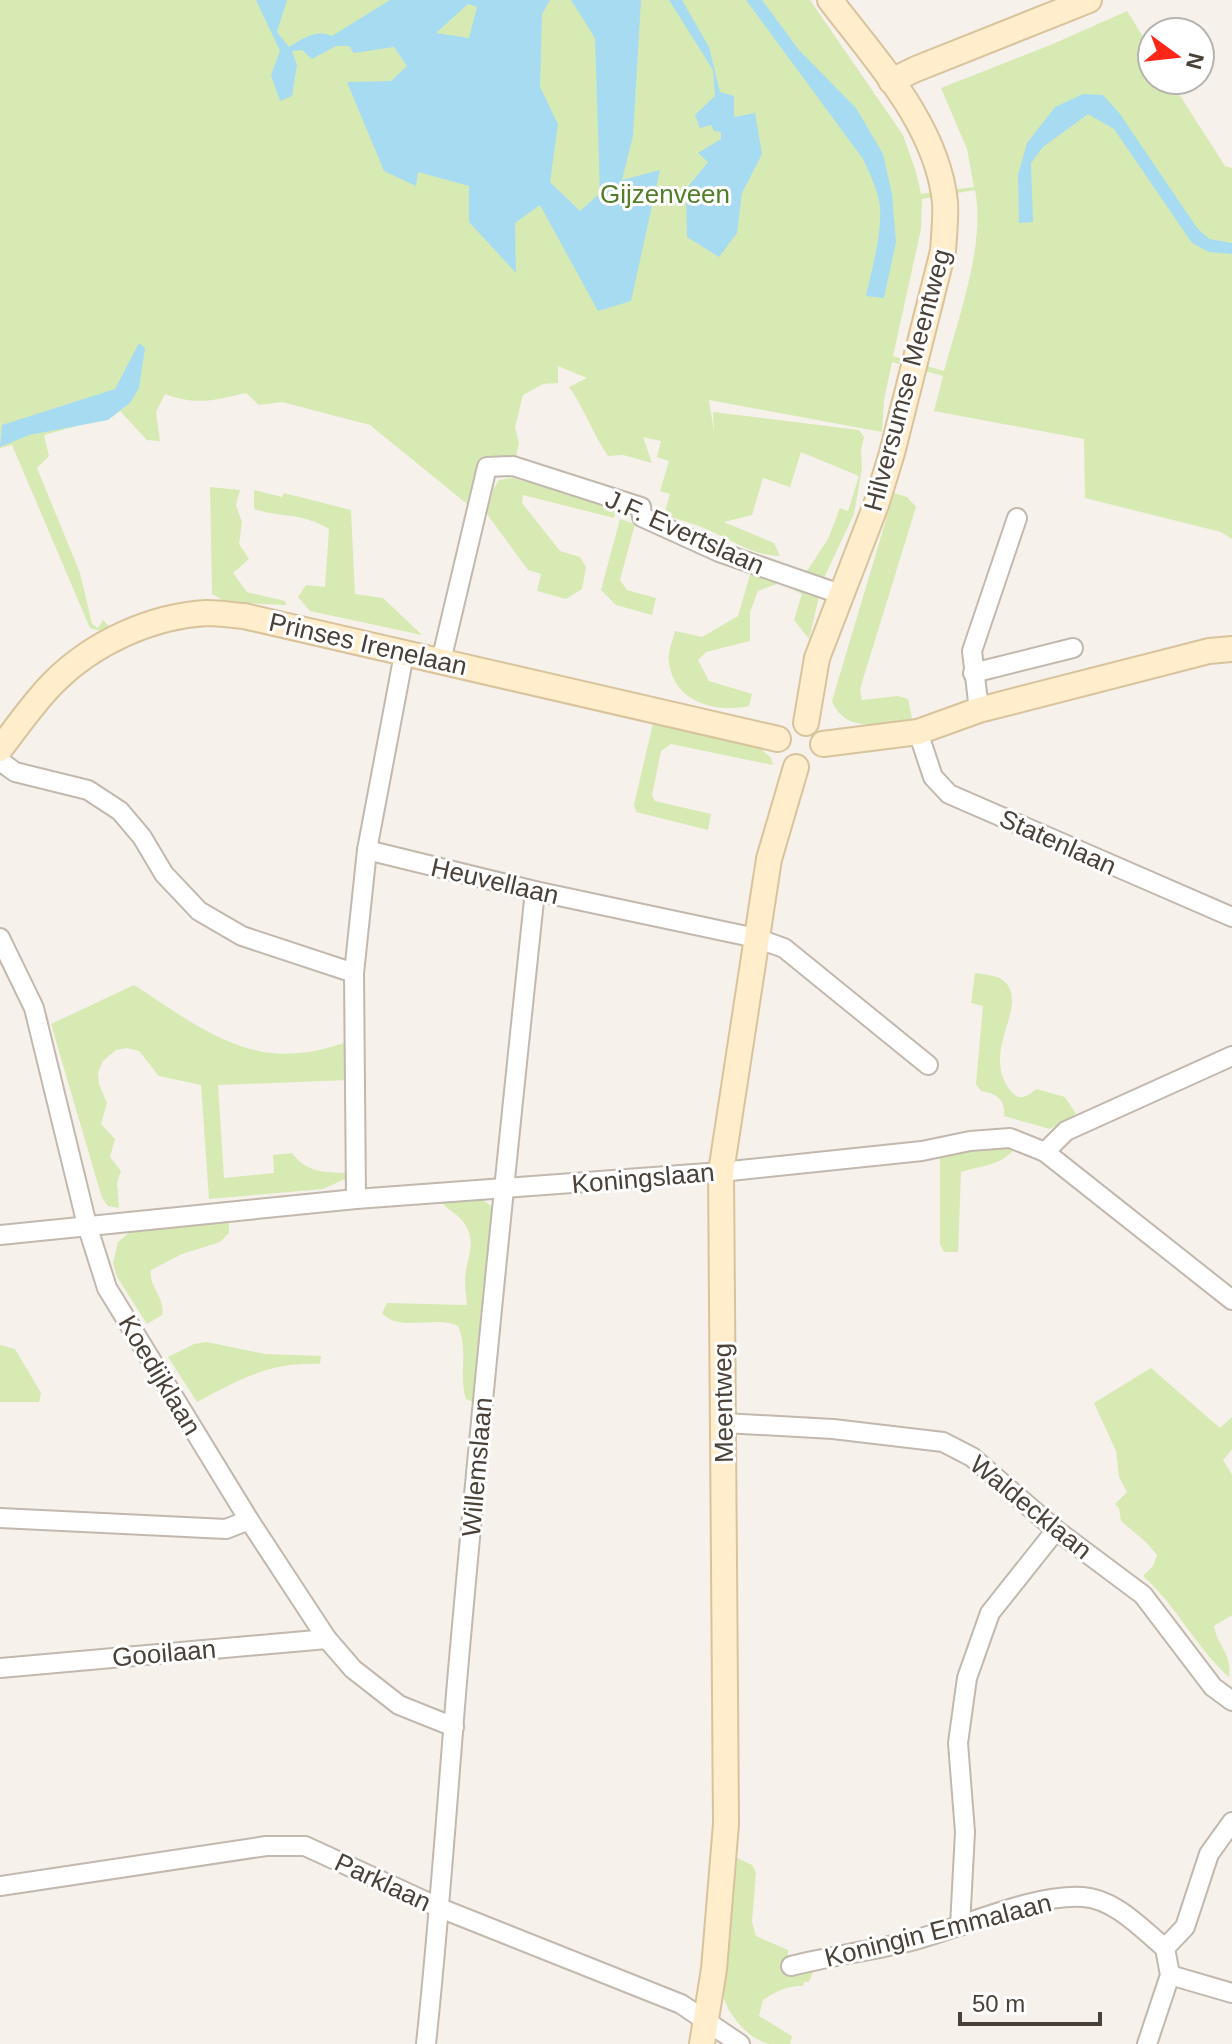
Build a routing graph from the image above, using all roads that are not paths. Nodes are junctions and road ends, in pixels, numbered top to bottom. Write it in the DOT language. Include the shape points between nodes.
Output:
graph roads {
  1 [pos="830,0"];
  2 [pos="1089,0"];
  3 [pos="891,81"];
  4 [pos="1017,518"];
  5 [pos="843,595"];
  6 [pos="1073,648"];
  7 [pos="1232,649"];
  8 [pos="404,654"];
  9 [pos="441,661"];
  10 [pos="973,673"];
  11 [pos="979,710"];
  12 [pos="806,723"];
  13 [pos="918,732"];
  14 [pos="778,739"];
  15 [pos="823,744"];
  16 [pos="0,749"];
  17 [pos="0,761"];
  18 [pos="796,767"];
  19 [pos="367,850"];
  20 [pos="535,891"];
  21 [pos="1232,917"];
  22 [pos="0,938"];
  23 [pos="756,938"];
  24 [pos="354,973"];
  25 [pos="1232,1056"];
  26 [pos="928,1065"];
  27 [pos="1045,1152"];
  28 [pos="721,1172"];
  29 [pos="504,1190"];
  30 [pos="356,1199"];
  31 [pos="87,1225"];
  32 [pos="0,1235"];
  33 [pos="1232,1300"];
  34 [pos="724,1423"];
  35 [pos="0,1518"];
  36 [pos="249,1520"];
  37 [pos="1056,1530"];
  38 [pos="327,1639"];
  39 [pos="0,1668"];
  40 [pos="1232,1701"];
  41 [pos="454,1727"];
  42 [pos="1232,1822"];
  43 [pos="0,1886"];
  44 [pos="440,1908"];
  45 [pos="960,1926"];
  46 [pos="1165,1948"];
  47 [pos="791,1966"];
  48 [pos="1170,1975"];
  49 [pos="1232,1993"];
  50 [pos="703,2033"];
  51 [pos="426,2044"];
  52 [pos="740,2044"];
  53 [pos="1147,2044"];
  1 -- 3 [label="main road, Hilversumse Meentweg"];
  2 -- 3 [label="main road"];
  3 -- 5 [label="main road, Hilversumse Meentweg" via="921,127 940,175 943,251 892,453"];
  4 -- 10 [label="street" via="972,651"];
  5 -- 9 [label="street, J.F. Evertslaan" via="719,552 642,517 641,507 513,466 487,467"];
  5 -- 12 [label="main road" via="817,658"];
  6 -- 10 [label="street"];
  7 -- 11 [label="main road"];
  8 -- 9 [label="main road, Prinses Irenelaan"];
  8 -- 16 [label="main road, Prinses Irenelaan" via="244,616 207,613 171,619 86,654 53,683"];
  8 -- 19 [label="street"];
  9 -- 14 [label="main road, Prinses Irenelaan"];
  10 -- 11 [label="street"];
  11 -- 13 [label="main road"];
  12 -- 14 [label="main road" via="789,725"];
  12 -- 15 [label="main road" via="819,732"];
  13 -- 15 [label="main road"];
  13 -- 21 [label="street, Statenlaan" via="933,777 949,794"];
  14 -- 18 [label="main road" via="779,754"];
  15 -- 18 [label="main road" via="811,765"];
  17 -- 24 [label="street" via="15,772 88,790 120,811 164,874 199,911 242,936"];
  18 -- 23 [label="main road, Meentweg" via="769,859"];
  19 -- 20 [label="street, Heuvellaan"];
  19 -- 24 [label="street"];
  20 -- 23 [label="street, Heuvellaan"];
  20 -- 29 [label="street, Willemslaan"];
  22 -- 31 [label="street, Koedijklaan" via="34,1008"];
  23 -- 26 [label="street, Heuvellaan" via="784,948"];
  23 -- 28 [label="main road, Meentweg"];
  24 -- 30 [label="street"];
  25 -- 27 [label="street" via="1066,1131"];
  27 -- 28 [label="street, Koningslaan" via="1010,1138"];
  27 -- 33 [label="street, Koningslaan"];
  28 -- 29 [label="street, Koningslaan"];
  28 -- 34 [label="main road, Meentweg"];
  29 -- 30 [label="street, Koningslaan"];
  29 -- 41 [label="street, Willemslaan"];
  30 -- 31 [label="street, Koningslaan"];
  31 -- 32 [label="street, Koningslaan"];
  31 -- 36 [label="street, Koedijklaan" via="107,1288"];
  34 -- 37 [label="street, Waldecklaan" via="943,1442 972,1457"];
  34 -- 50 [label="main road, Meentweg" via="726,1824"];
  35 -- 36 [label="street" via="226,1529"];
  36 -- 38 [label="street, Koedijklaan"];
  37 -- 40 [label="street, Waldecklaan" via="1143,1595 1213,1687"];
  37 -- 45 [label="street" via="990,1613 967,1678 958,1743 965,1832"];
  38 -- 39 [label="street, Gooilaan"];
  38 -- 41 [label="street, Koedijklaan" via="353,1669 399,1705"];
  41 -- 44 [label="street, Willemslaan"];
  42 -- 46 [label="street" via="1209,1854 1185,1927"];
  43 -- 44 [label="street, Parklaan" via="266,1846 305,1846"];
  44 -- 50 [label="street, Parklaan" via="681,2004"];
  44 -- 51 [label="street, Willemslaan"];
  45 -- 46 [label="street, Koningin Emmalaan" via="1041,1901 1085,1897 1116,1908"];
  45 -- 47 [label="street, Koningin Emmalaan"];
  46 -- 48 [label="street"];
  48 -- 49 [label="street"];
  48 -- 53 [label="street"];
  50 -- 52 [label="street, Parklaan"];
}
